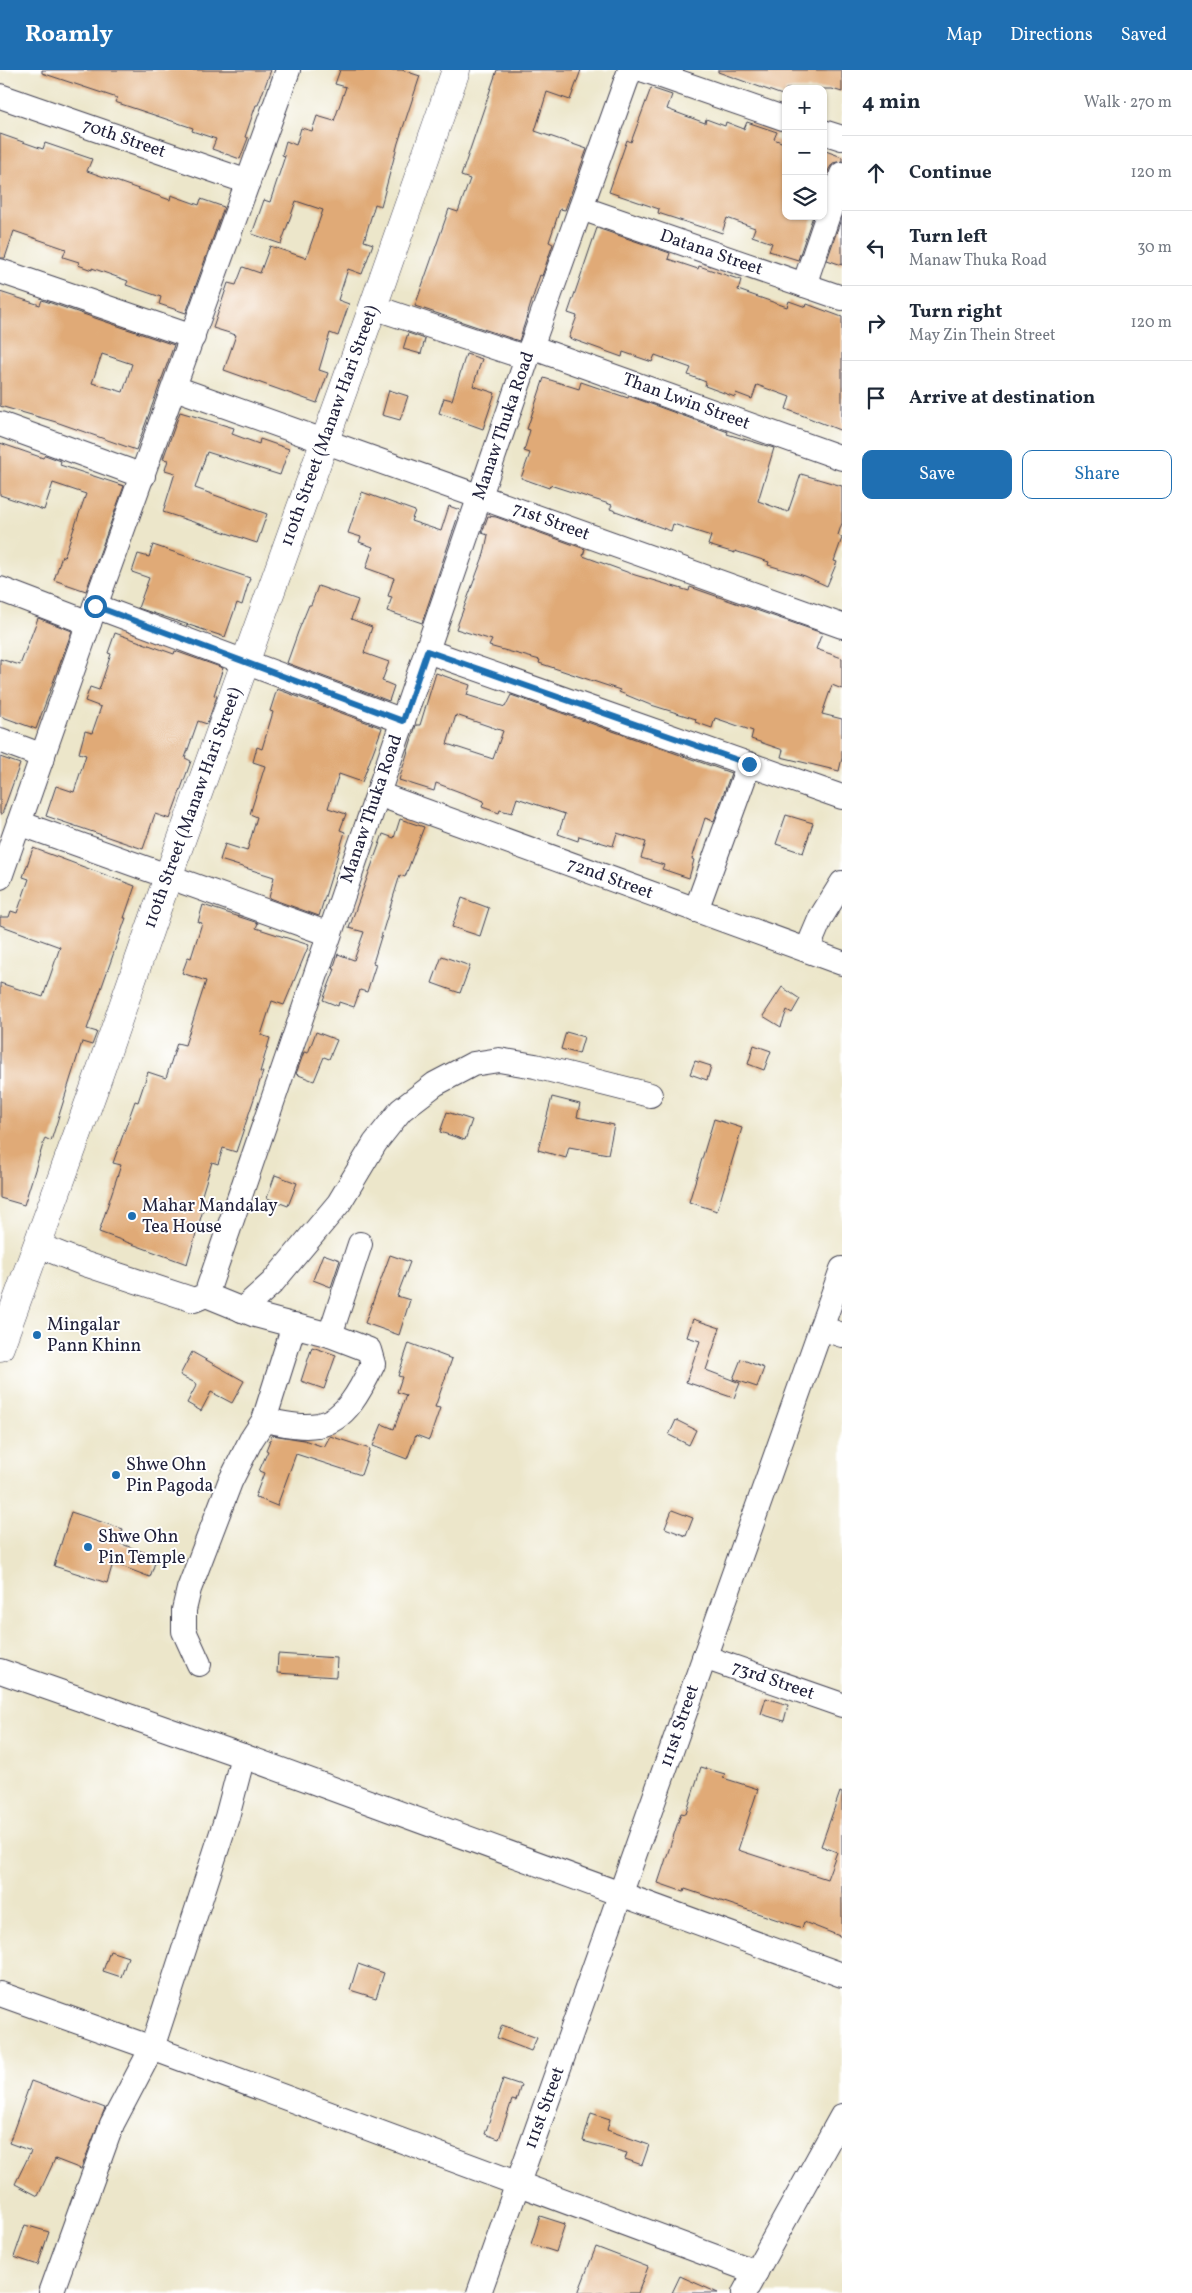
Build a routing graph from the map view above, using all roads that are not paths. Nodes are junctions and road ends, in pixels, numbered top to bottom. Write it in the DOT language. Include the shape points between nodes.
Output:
graph roads {
  1 [pos="288,70"];
  2 [pos="630,70"];
  3 [pos="644,70"];
  4 [pos="451,71"];
  5 [pos="0,96"];
  6 [pos="782,118"];
  7 [pos="827,133"];
  8 [pos="842,138"];
  9 [pos="842,174"];
  10 [pos="248,182"];
  11 [pos="581,208"];
  12 [pos="0,271"];
  13 [pos="804,285"];
  14 [pos="842,298"];
  15 [pos="373,307"];
  16 [pos="193,337"];
  17 [pos="529,352"];
  18 [pos="175,388"];
  19 [pos="0,424"];
  20 [pos="324,442"];
  21 [pos="842,458"];
  22 [pos="143,476"];
  23 [pos="480,497"];
  24 [pos="0,589"];
  25 [pos="92,615"];
  26 [pos="842,626"];
  27 [pos="427,651"];
  28 [pos="246,662"];
  29 [pos="403,721"];
  30 [pos="0,740"];
  31 [pos="43,756"];
  32 [pos="749,764"];
  33 [pos="378,794"];
  34 [pos="842,797"];
  35 [pos="19,823"];
  36 [pos="0,877"];
  37 [pos="168,877"];
  38 [pos="842,883"];
  39 [pos="696,910"];
  40 [pos="329,934"];
  41 [pos="806,950"];
  42 [pos="842,963"];
  43 [pos="650,1095"];
  44 [pos="360,1244"];
  45 [pos="37,1245"];
  46 [pos="842,1269"];
  47 [pos="206,1295"];
  48 [pos="242,1310"];
  49 [pos="294,1325"];
  50 [pos="832,1331"];
  51 [pos="330,1335"];
  52 [pos="0,1347"];
  53 [pos="264,1420"];
  54 [pos="704,1657"];
  55 [pos="200,1664"];
  56 [pos="0,1671"];
  57 [pos="842,1705"];
  58 [pos="243,1756"];
  59 [pos="620,1894"];
  60 [pos="842,1975"];
  61 [pos="0,1994"];
  62 [pos="152,2048"];
  63 [pos="842,2116"];
  64 [pos="518,2183"];
  65 [pos="756,2272"];
  66 [pos="51,2293"];
  67 [pos="479,2293"];
  68 [pos="744,2293"];
  1 -- 10 [label="street"];
  2 -- 11 [label="street, Manaw Thuka Road"];
  3 -- 6 [label="street"];
  4 -- 15 [label="main road, 110th Street (Manaw Hari Street)"];
  5 -- 10 [label="street, 70th Street"];
  7 -- 8 [label="street"];
  9 -- 13 [label="street"];
  10 -- 16 [label="street"];
  11 -- 13 [label="street, Datana Street"];
  11 -- 17 [label="street, Manaw Thuka Road"];
  12 -- 16 [label="street"];
  13 -- 14 [label="street, Datana Street"];
  15 -- 17 [label="street, Than Lwin Street"];
  15 -- 20 [label="main road, 110th Street (Manaw Hari Street)"];
  16 -- 18 [label="street"];
  17 -- 21 [label="street, Than Lwin Street"];
  17 -- 23 [label="street, Manaw Thuka Road"];
  18 -- 20 [label="street, 71st Street"];
  18 -- 22 [label="street"];
  19 -- 22 [label="street"];
  20 -- 23 [label="street, 71st Street"];
  20 -- 28 [label="main road, 110th Street (Manaw Hari Street)"];
  22 -- 25 [label="street"];
  23 -- 26 [label="street, 71st Street"];
  23 -- 27 [label="street, Manaw Thuka Road"];
  24 -- 25 [label="street"];
  25 -- 28 [label="street"];
  25 -- 31 [label="street"];
  27 -- 29 [label="street, Manaw Thuka Road"];
  27 -- 32 [label="street"];
  28 -- 29 [label="street"];
  28 -- 37 [label="main road, 110th Street (Manaw Hari Street)"];
  29 -- 33 [label="street, Manaw Thuka Road"];
  30 -- 31 [label="street"];
  31 -- 35 [label="street"];
  32 -- 34 [label="street"];
  32 -- 39 [label="street"];
  33 -- 39 [label="street, 72nd Street"];
  33 -- 40 [label="street, Manaw Thuka Road"];
  35 -- 36 [label="street"];
  35 -- 37 [label="street"];
  37 -- 40 [label="street"];
  37 -- 45 [label="main road, 110th Street (Manaw Hari Street)"];
  38 -- 41 [label="street"];
  39 -- 41 [label="street, 72nd Street"];
  40 -- 47 [label="street, Manaw Thuka Road"];
  41 -- 42 [label="street, 72nd Street"];
  43 -- 48 [label="street" via="499,1060 473,1064 435,1084 401,1110 375,1142 339,1203 272,1283"];
  44 -- 51 [label="street"];
  45 -- 47 [label="street" via="194,1300"];
  45 -- 52 [label="main road, 110th Street (Manaw Hari Street)"];
  46 -- 50 [label="street, 111st Street"];
  47 -- 48 [label="street"];
  48 -- 49 [label="street"];
  49 -- 51 [label="street"];
  49 -- 53 [label="street"];
  50 -- 54 [label="street, 111st Street"];
  51 -- 53 [label="street" via="369,1350 372,1357 373,1364 364,1385 348,1406 330,1421 319,1425"];
  53 -- 55 [label="street" via="230,1482 189,1589 184,1631"];
  54 -- 57 [label="street, 73rd Street"];
  54 -- 59 [label="street, 111st Street"];
  56 -- 58 [label="street"];
  58 -- 59 [label="street"];
  58 -- 62 [label="street" via="224,1826"];
  59 -- 60 [label="street"];
  59 -- 64 [label="street, 111st Street"];
  61 -- 62 [label="street"];
  62 -- 64 [label="street"];
  62 -- 66 [label="street" via="112,2124"];
  63 -- 65 [label="street"];
  64 -- 65 [label="street"];
  64 -- 67 [label="street, 111st Street"];
  65 -- 68 [label="street"];
}
